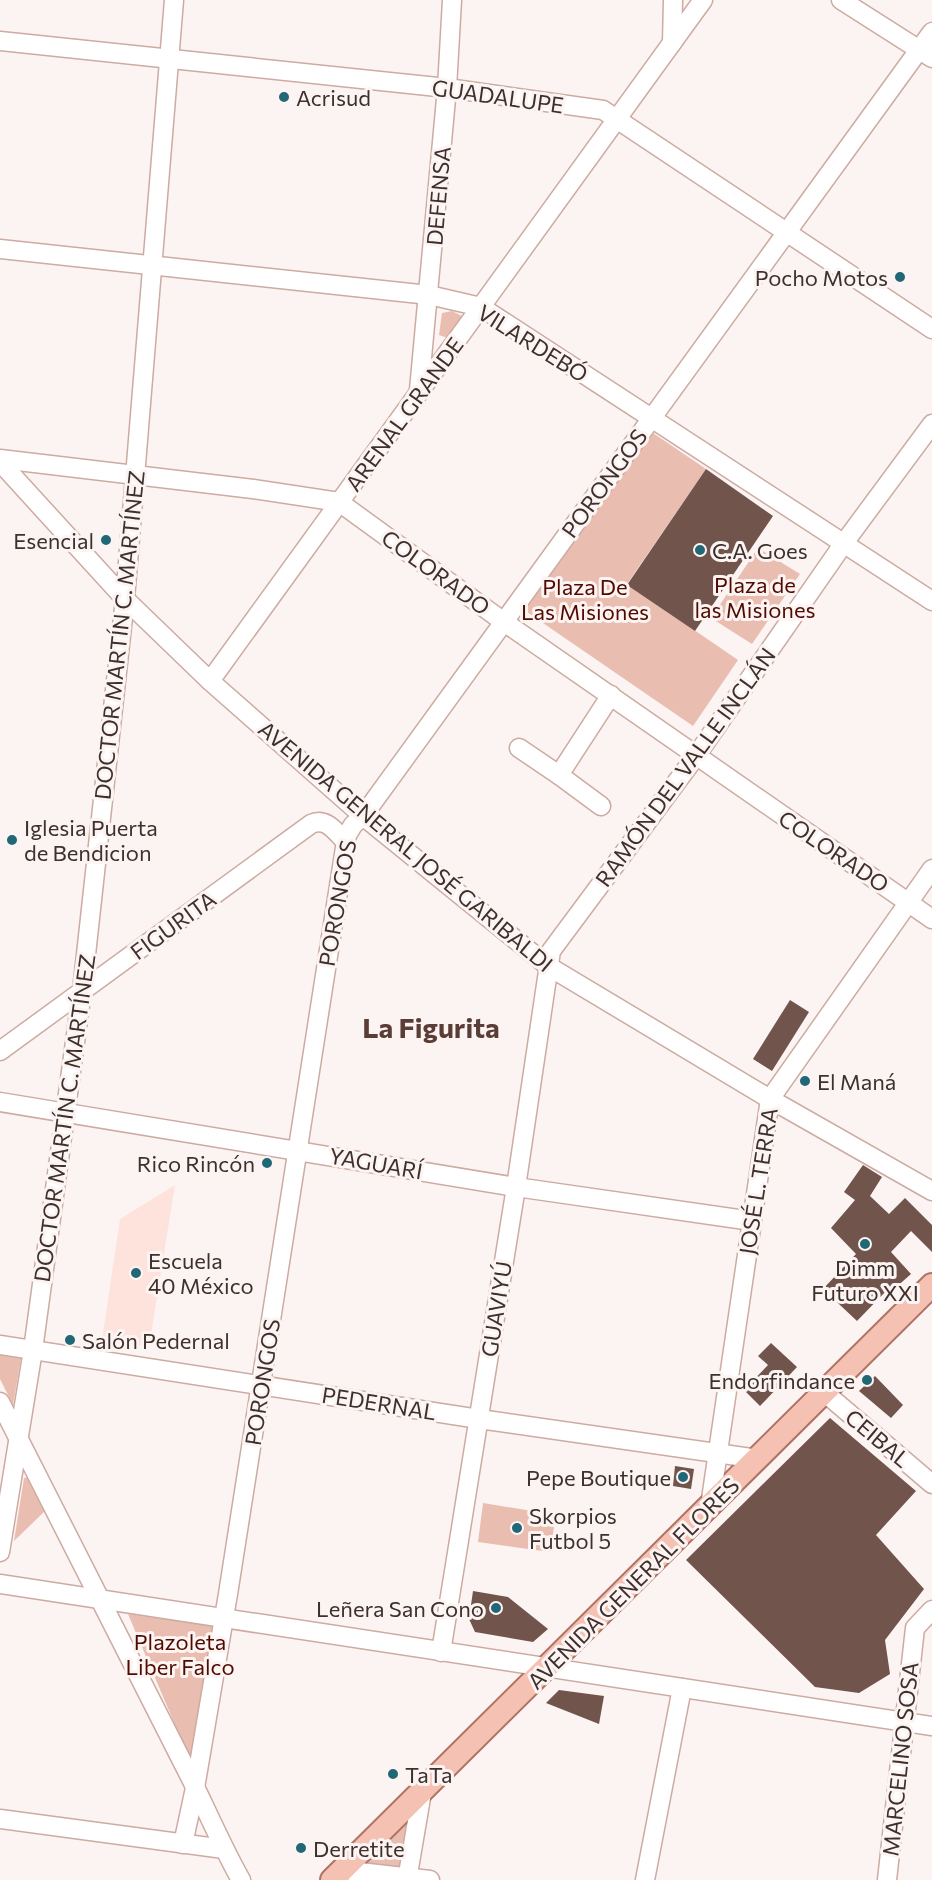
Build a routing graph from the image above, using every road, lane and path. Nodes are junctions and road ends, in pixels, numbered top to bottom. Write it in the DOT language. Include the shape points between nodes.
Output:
graph roads {
  1 [pos="174,0"];
  2 [pos="452,0"];
  3 [pos="673,0"];
  4 [pos="703,0"];
  5 [pos="841,0"];
  6 [pos="932,32"];
  7 [pos="0,41"];
  8 [pos="672,43"];
  9 [pos="926,54"];
  10 [pos="168,58"];
  11 [pos="447,88"];
  12 [pos="617,119"];
  13 [pos="786,234"];
  14 [pos="0,249"];
  15 [pos="154,265"];
  16 [pos="429,295"];
  17 [pos="481,307"];
  18 [pos="932,329"];
  19 [pos="419,392"];
  20 [pos="651,418"];
  21 [pos="932,424"];
  22 [pos="0,460"];
  23 [pos="135,475"];
  24 [pos="339,502"];
  25 [pos="844,543"];
  26 [pos="125,599"];
  27 [pos="932,601"];
  28 [pos="504,622"];
  29 [pos="210,681"];
  30 [pos="611,695"];
  31 [pos="519,748"];
  32 [pos="696,756"];
  33 [pos="559,775"];
  34 [pos="601,806"];
  35 [pos="363,816"];
  36 [pos="345,841"];
  37 [pos="932,869"];
  38 [pos="908,902"];
  39 [pos="932,919"];
  40 [pos="548,966"];
  41 [pos="82,992"];
  42 [pos="0,1051"];
  43 [pos="770,1099"];
  44 [pos="0,1102"];
  45 [pos="64,1113"];
  46 [pos="298,1150"];
  47 [pos="516,1187"];
  48 [pos="932,1191"];
  49 [pos="752,1221"];
  50 [pos="932,1285"];
  51 [pos="0,1345"];
  52 [pos="33,1350"];
  53 [pos="261,1384"];
  54 [pos="824,1392"];
  55 [pos="0,1402"];
  56 [pos="479,1419"];
  57 [pos="18,1438"];
  58 [pos="718,1454"];
  59 [pos="758,1459"];
  60 [pos="932,1484"];
  61 [pos="710,1506"];
  62 [pos="0,1552"];
  63 [pos="0,1584"];
  64 [pos="99,1600"];
  65 [pos="932,1610"];
  66 [pos="224,1619"];
  67 [pos="441,1652"];
  68 [pos="547,1668"];
  69 [pos="682,1688"];
  70 [pos="904,1722"];
  71 [pos="932,1726"];
  72 [pos="195,1788"];
  73 [pos="422,1792"];
  74 [pos="0,1819"];
  75 [pos="183,1844"];
  76 [pos="224,1849"];
  77 [pos="337,1875"];
  78 [pos="407,1879"];
  79 [pos="241,1880"];
  80 [pos="430,1880"];
  81 [pos="645,1880"];
  82 [pos="887,1880"];
  1 -- 10 [label="street, DOCTOR MARTÍN C. MARTÍNEZ"];
  2 -- 11 [label="street, DEFENSA"];
  3 -- 8 [label="street"];
  4 -- 8 [label="street, ARENAL GRANDE"];
  5 -- 9 [label="street"];
  6 -- 9 [label="street, PORONGOS"];
  7 -- 10 [label="street, GUADALUPE"];
  8 -- 12 [label="street, ARENAL GRANDE"];
  9 -- 13 [label="street, PORONGOS"];
  10 -- 11 [label="street, GUADALUPE"];
  10 -- 15 [label="street, DOCTOR MARTÍN C. MARTÍNEZ"];
  11 -- 12 [label="street, GUADALUPE" via="603,110"];
  11 -- 16 [label="street, DEFENSA"];
  12 -- 13 [label="street, GUADALUPE"];
  12 -- 17 [label="street, ARENAL GRANDE"];
  13 -- 18 [label="street, GUADALUPE"];
  13 -- 20 [label="street, PORONGOS"];
  14 -- 15 [label="street, VILARDEBÓ"];
  15 -- 16 [label="street, VILARDEBÓ"];
  15 -- 23 [label="street, DOCTOR MARTÍN C. MARTÍNEZ"];
  16 -- 17 [label="street, VILARDEBÓ"];
  16 -- 19 [label="street, DEFENSA"];
  17 -- 19 [label="street, ARENAL GRANDE"];
  17 -- 20 [label="street, VILARDEBÓ"];
  19 -- 24 [label="street, ARENAL GRANDE"];
  20 -- 25 [label="street, VILARDEBÓ"];
  20 -- 28 [label="street, PORONGOS"];
  21 -- 25 [label="street, RAMÓN DEL VALLE INCLÁN"];
  22 -- 23 [label="street, COLORADO"];
  22 -- 26 [label="street, AVENIDA GENERAL JOSÉ GARIBALDI"];
  23 -- 24 [label="street, COLORADO"];
  23 -- 26 [label="street, DOCTOR MARTÍN C. MARTÍNEZ"];
  24 -- 28 [label="street, COLORADO"];
  24 -- 29 [label="street, ARENAL GRANDE"];
  25 -- 27 [label="street, VILARDEBÓ"];
  25 -- 32 [label="street, RAMÓN DEL VALLE INCLÁN"];
  26 -- 29 [label="street, AVENIDA GENERAL JOSÉ GARIBALDI"];
  26 -- 41 [label="street, DOCTOR MARTÍN C. MARTÍNEZ"];
  28 -- 30 [label="street, COLORADO"];
  28 -- 35 [label="street, PORONGOS"];
  29 -- 35 [label="street, AVENIDA GENERAL JOSÉ GARIBALDI"];
  30 -- 32 [label="street, COLORADO"];
  30 -- 33 [label="street"];
  31 -- 33 [label="street"];
  32 -- 38 [label="street, COLORADO"];
  32 -- 40 [label="street, RAMÓN DEL VALLE INCLÁN" via="551,951"];
  33 -- 34 [label="street"];
  35 -- 36 [label="street, PORONGOS" via="352,825"];
  35 -- 40 [label="street, AVENIDA GENERAL JOSÉ GARIBALDI"];
  36 -- 41 [label="street, FIGURITA" via="324,822 310,824"];
  36 -- 46 [label="street, PORONGOS"];
  37 -- 38 [label="street, JOSÉ L. TERRA"];
  38 -- 39 [label="street, COLORADO"];
  38 -- 43 [label="street, JOSÉ L. TERRA"];
  40 -- 43 [label="street, AVENIDA GENERAL JOSÉ GARIBALDI"];
  40 -- 47 [label="street, GUAVIYÚ"];
  41 -- 42 [label="street, FIGURITA"];
  41 -- 45 [label="street, DOCTOR MARTÍN C. MARTÍNEZ"];
  43 -- 48 [label="street, AVENIDA GENERAL JOSÉ GARIBALDI"];
  43 -- 49 [label="street, JOSÉ L. TERRA"];
  44 -- 45 [label="street, YAGUARÍ"];
  45 -- 46 [label="street, YAGUARÍ"];
  45 -- 52 [label="street, DOCTOR MARTÍN C. MARTÍNEZ"];
  46 -- 47 [label="street, YAGUARÍ"];
  46 -- 53 [label="street, PORONGOS"];
  47 -- 49 [label="street, YAGUARÍ"];
  47 -- 56 [label="street, GUAVIYÚ"];
  49 -- 58 [label="street, JOSÉ L. TERRA"];
  50 -- 54 [label="main road, AVENIDA GENERAL FLORES"];
  51 -- 52 [label="street, PEDERNAL"];
  52 -- 53 [label="street, PEDERNAL"];
  52 -- 57 [label="street, DOCTOR MARTÍN C. MARTÍNEZ"];
  53 -- 56 [label="street, PEDERNAL"];
  53 -- 66 [label="street, PORONGOS"];
  54 -- 59 [label="main road, AVENIDA GENERAL FLORES"];
  54 -- 60 [label="street, CEIBAL"];
  55 -- 57 [label="street"];
  56 -- 58 [label="street, PEDERNAL"];
  56 -- 67 [label="street, GUAVIYÚ"];
  57 -- 62 [label="street, DOCTOR MARTÍN C. MARTÍNEZ"];
  57 -- 64 [label="street"];
  58 -- 59 [label="street, PEDERNAL"];
  58 -- 61 [label="street, JOSÉ L. TERRA"];
  59 -- 61 [label="main road, AVENIDA GENERAL FLORES"];
  61 -- 68 [label="main road, AVENIDA GENERAL FLORES"];
  63 -- 64 [label="street"];
  64 -- 66 [label="street"];
  64 -- 72 [label="street"];
  65 -- 70 [label="street, MARCELINO SOSA" via="915,1628"];
  66 -- 67 [label="street"];
  66 -- 72 [label="street, PORONGOS"];
  67 -- 68 [label="street"];
  68 -- 69 [label="street"];
  68 -- 73 [label="main road, AVENIDA GENERAL FLORES"];
  69 -- 70 [label="street"];
  69 -- 81 [label="street"];
  70 -- 71 [label="street"];
  70 -- 82 [label="street, MARCELINO SOSA"];
  72 -- 75 [label="street, PORONGOS"];
  72 -- 76 [label="street"];
  73 -- 77 [label="main road, AVENIDA GENERAL FLORES"];
  73 -- 78 [label="street"];
  74 -- 75 [label="street"];
  75 -- 76 [label="street"];
  76 -- 79 [label="street"];
  77 -- 78 [label="street"];
  78 -- 80 [label="street"];
}
